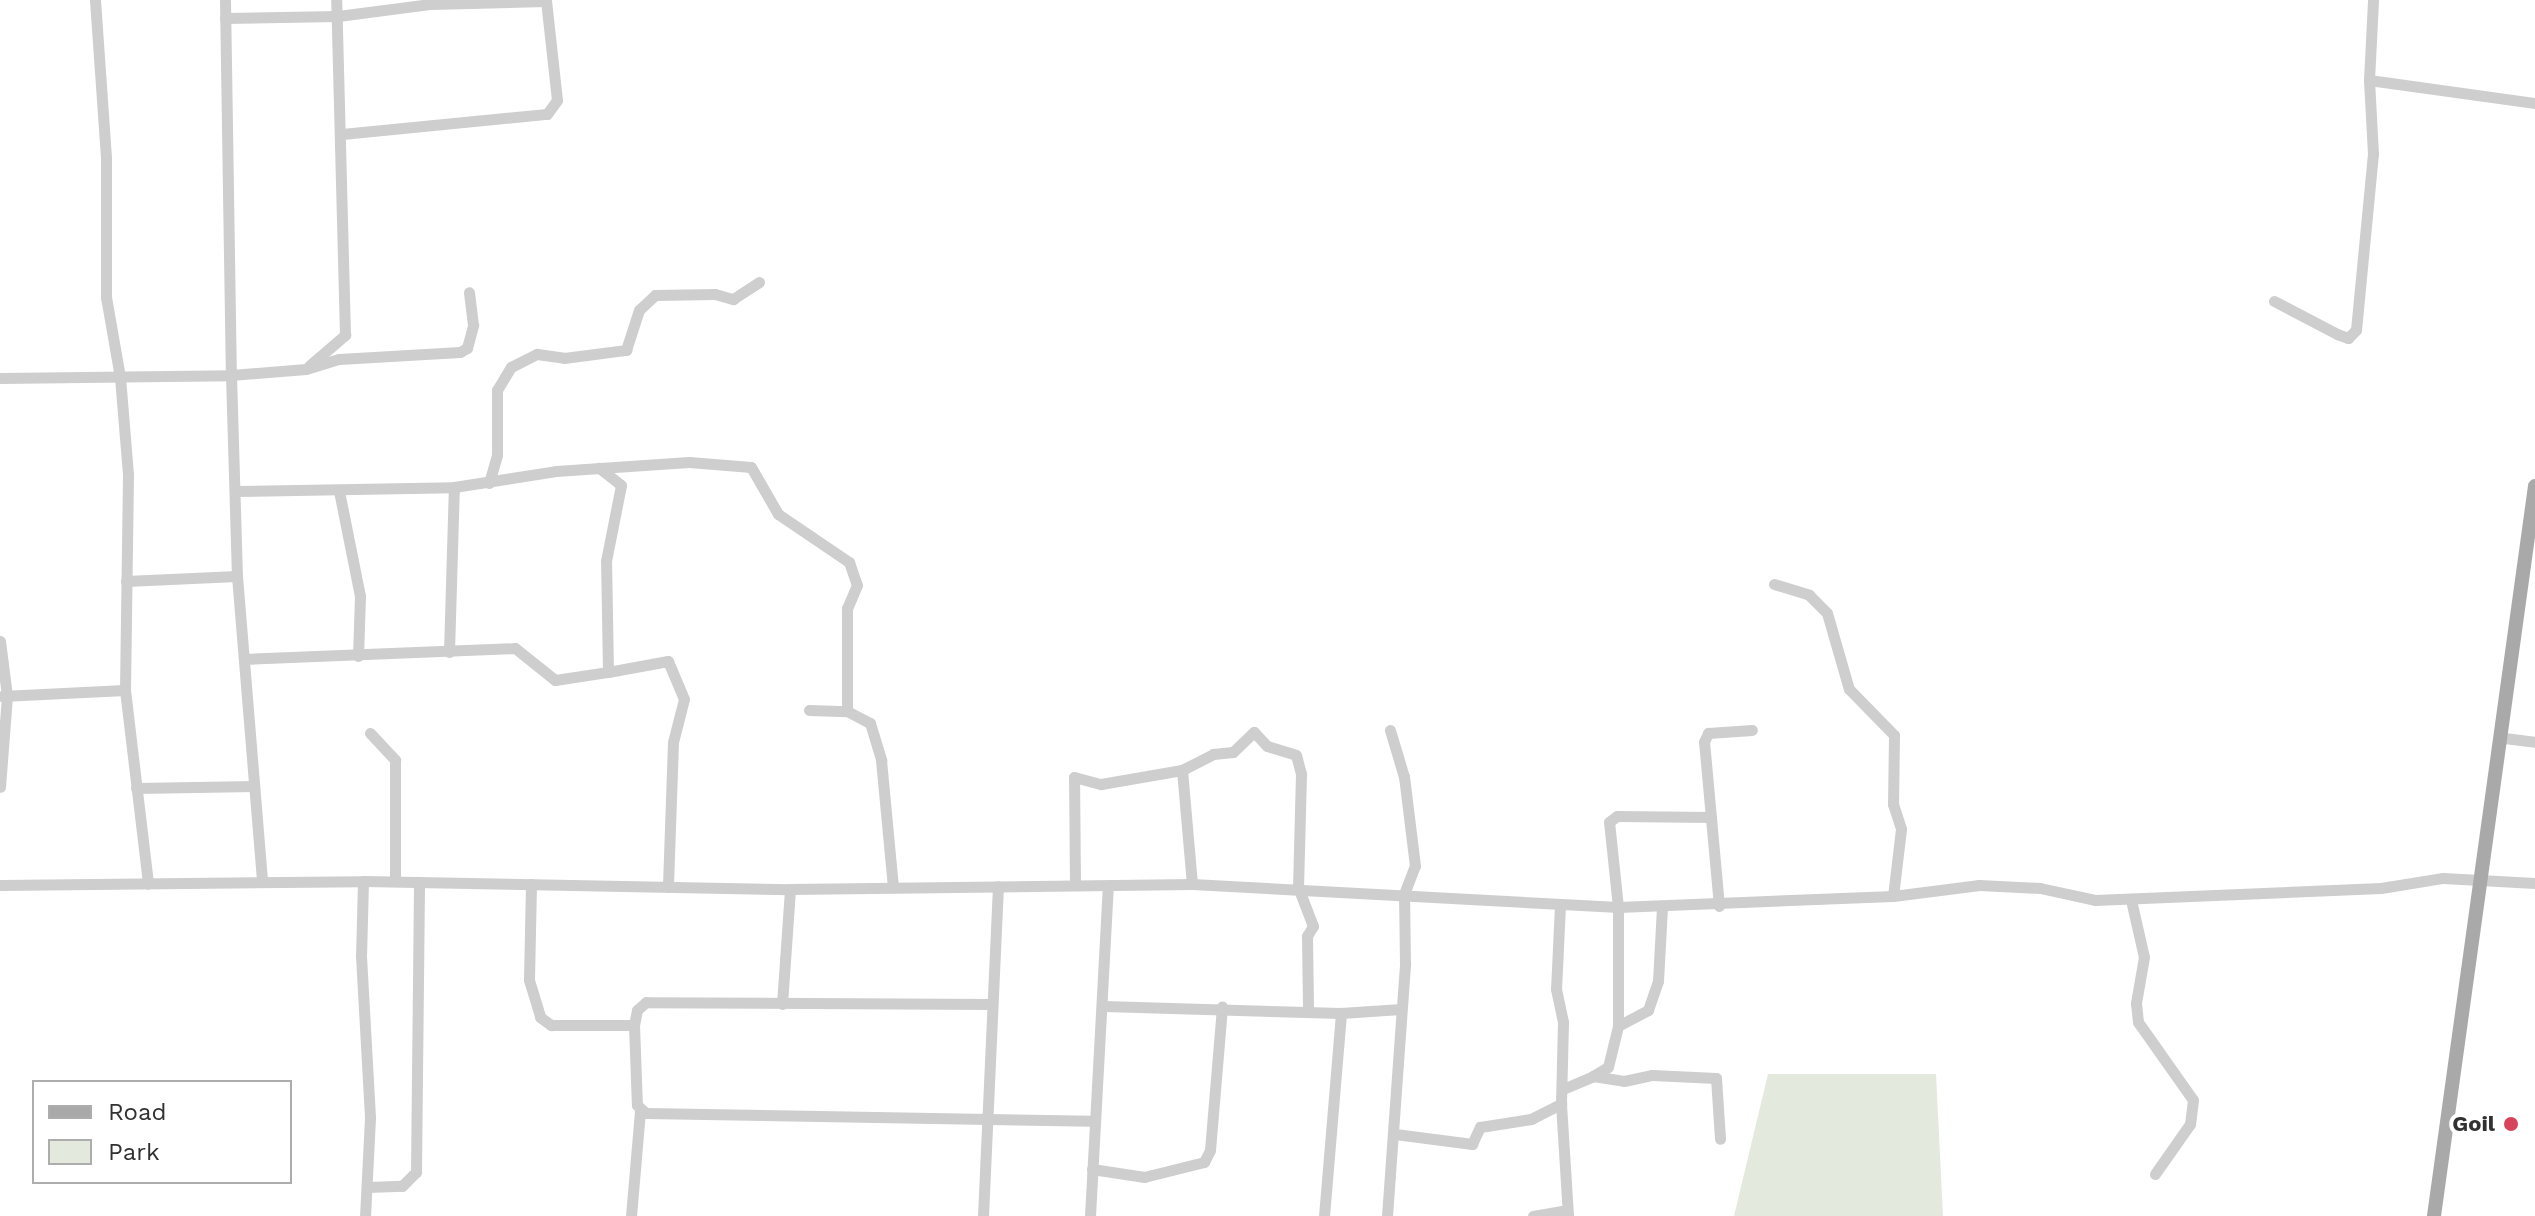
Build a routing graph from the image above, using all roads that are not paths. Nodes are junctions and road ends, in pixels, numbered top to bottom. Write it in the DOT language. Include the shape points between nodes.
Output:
graph roads {
  1 [pos="95,0"];
  2 [pos="225,0"];
  3 [pos="336,0"];
  4 [pos="2373,0"];
  5 [pos="546,1"];
  6 [pos="338,16"];
  7 [pos="225,18"];
  8 [pos="2369,80"];
  9 [pos="2535,103"];
  10 [pos="342,134"];
  11 [pos="759,282"];
  12 [pos="469,292"];
  13 [pos="2274,301"];
  14 [pos="306,369"];
  15 [pos="231,375"];
  16 [pos="120,377"];
  17 [pos="0,378"];
  18 [pos="599,468"];
  19 [pos="489,483"];
  20 [pos="2535,486"];
  21 [pos="454,487"];
  22 [pos="235,491"];
  23 [pos="339,491"];
  24 [pos="237,576"];
  25 [pos="126,581"];
  26 [pos="1774,584"];
  27 [pos="0,641"];
  28 [pos="449,652"];
  29 [pos="358,656"];
  30 [pos="244,659"];
  31 [pos="608,672"];
  32 [pos="125,690"];
  33 [pos="3,696"];
  34 [pos="809,710"];
  35 [pos="847,711"];
  36 [pos="1390,730"];
  37 [pos="1752,730"];
  38 [pos="370,733"];
  39 [pos="2504,738"];
  40 [pos="2535,742"];
  41 [pos="1182,770"];
  42 [pos="254,786"];
  43 [pos="0,787"];
  44 [pos="136,788"];
  45 [pos="1711,817"];
  46 [pos="2483,876"];
  47 [pos="262,881"];
  48 [pos="363,881"];
  49 [pos="395,881"];
  50 [pos="419,882"];
  51 [pos="2535,883"];
  52 [pos="148,884"];
  53 [pos="531,884"];
  54 [pos="1192,884"];
  55 [pos="0,885"];
  56 [pos="1075,885"];
  57 [pos="1108,885"];
  58 [pos="998,886"];
  59 [pos="668,887"];
  60 [pos="893,887"];
  61 [pos="1298,887"];
  62 [pos="790,889"];
  63 [pos="1404,894"];
  64 [pos="1893,896"];
  65 [pos="2131,900"];
  66 [pos="1560,905"];
  67 [pos="1719,906"];
  68 [pos="1618,907"];
  69 [pos="1662,907"];
  70 [pos="782,1004"];
  71 [pos="992,1004"];
  72 [pos="1104,1006"];
  73 [pos="1222,1007"];
  74 [pos="1401,1009"];
  75 [pos="1308,1012"];
  76 [pos="1341,1013"];
  77 [pos="634,1025"];
  78 [pos="1618,1026"];
  79 [pos="1593,1076"];
  80 [pos="1563,1089"];
  81 [pos="1561,1104"];
  82 [pos="640,1110"];
  83 [pos="986,1118"];
  84 [pos="1092,1121"];
  85 [pos="1395,1134"];
  86 [pos="1720,1139"];
  87 [pos="1092,1169"];
  88 [pos="2155,1174"];
  89 [pos="367,1187"];
  90 [pos="1567,1213"];
  91 [pos="365,1216"];
  92 [pos="631,1216"];
  93 [pos="983,1216"];
  94 [pos="1090,1216"];
  95 [pos="1324,1216"];
  96 [pos="1387,1216"];
  97 [pos="1533,1216"];
  98 [pos="2434,1216"];
  1 -- 16 [label="street" via="106,159 106,297"];
  2 -- 7 [label="street"];
  3 -- 6 [label="street"];
  4 -- 8 [label="street"];
  5 -- 6 [label="street" via="431,4"];
  5 -- 10 [label="street" via="557,100 547,114"];
  6 -- 7 [label="street"];
  6 -- 10 [label="street"];
  7 -- 15 [label="street"];
  8 -- 9 [label="street"];
  8 -- 13 [label="street" via="2373,154 2356,330 2348,338"];
  10 -- 14 [label="street" via="337,158 345,335"];
  11 -- 19 [label="street" via="733,299 715,294 655,295 639,310 626,350 564,358 537,354 511,367 497,390 497,455"];
  12 -- 14 [label="street" via="473,325 467,348 460,352 339,359"];
  14 -- 15 [label="street"];
  15 -- 16 [label="street"];
  15 -- 22 [label="street"];
  16 -- 17 [label="street"];
  16 -- 25 [label="street" via="128,475"];
  18 -- 19 [label="street"];
  18 -- 31 [label="street" via="621,485 606,561"];
  18 -- 35 [label="street" via="689,462 751,467 778,514 821,547 844,556 857,585 847,608"];
  19 -- 21 [label="street"];
  20 -- 39 [label="main road"];
  21 -- 23 [label="street"];
  21 -- 28 [label="street"];
  22 -- 23 [label="street"];
  22 -- 24 [label="street"];
  23 -- 29 [label="street" via="360,596"];
  24 -- 25 [label="street"];
  24 -- 30 [label="street"];
  25 -- 32 [label="street"];
  26 -- 64 [label="street" via="1809,595 1827,613 1849,689 1894,735 1893,804 1901,829"];
  27 -- 33 [label="street"];
  28 -- 29 [label="street"];
  28 -- 31 [label="street" via="515,648 555,680"];
  29 -- 30 [label="street"];
  30 -- 42 [label="street"];
  31 -- 59 [label="street" via="668,661 684,699 673,742"];
  32 -- 33 [label="street"];
  32 -- 44 [label="street"];
  33 -- 43 [label="street"];
  34 -- 35 [label="street"];
  35 -- 60 [label="street" via="870,723 881,760"];
  36 -- 63 [label="street" via="1404,777 1415,866"];
  37 -- 45 [label="street" via="1708,733 1704,742"];
  38 -- 49 [label="street" via="395,760"];
  39 -- 40 [label="street"];
  39 -- 46 [label="main road"];
  41 -- 54 [label="street"];
  41 -- 56 [label="street" via="1101,784 1074,777"];
  41 -- 61 [label="street" via="1213,754 1233,752 1254,732 1267,746 1296,755 1301,774"];
  42 -- 44 [label="street"];
  42 -- 47 [label="street"];
  44 -- 52 [label="street"];
  45 -- 67 [label="street"];
  45 -- 68 [label="street" via="1617,816 1609,822"];
  46 -- 51 [label="street"];
  46 -- 65 [label="street" via="2381,888"];
  46 -- 98 [label="main road"];
  47 -- 48 [label="street"];
  47 -- 52 [label="street"];
  48 -- 49 [label="street"];
  48 -- 89 [label="street"];
  49 -- 50 [label="street"];
  50 -- 53 [label="street"];
  50 -- 89 [label="street" via="416,1172 402,1186"];
  52 -- 55 [label="street"];
  53 -- 59 [label="street"];
  53 -- 77 [label="street" via="529,980 540,1017 551,1025"];
  54 -- 57 [label="street"];
  54 -- 61 [label="street"];
  56 -- 57 [label="street"];
  56 -- 58 [label="street"];
  57 -- 72 [label="street"];
  58 -- 60 [label="street"];
  58 -- 71 [label="street"];
  59 -- 62 [label="street"];
  60 -- 62 [label="street"];
  61 -- 63 [label="street"];
  61 -- 75 [label="street" via="1313,926 1307,936"];
  62 -- 70 [label="street"];
  63 -- 66 [label="street"];
  63 -- 74 [label="street"];
  64 -- 65 [label="street" via="1979,885"];
  64 -- 67 [label="street"];
  65 -- 88 [label="street" via="2144,957 2138,1022 2193,1100 2190,1124"];
  66 -- 68 [label="street"];
  66 -- 80 [label="street" via="1556,989 1563,1022"];
  67 -- 69 [label="street"];
  68 -- 69 [label="street"];
  68 -- 78 [label="street"];
  69 -- 78 [label="street" via="1658,981 1648,1010"];
  70 -- 71 [label="street"];
  70 -- 77 [label="street" via="646,1002 637,1010"];
  71 -- 83 [label="street"];
  72 -- 73 [label="street"];
  72 -- 84 [label="street"];
  73 -- 75 [label="street"];
  73 -- 87 [label="street" via="1210,1150 1204,1162 1144,1177"];
  74 -- 76 [label="street"];
  74 -- 85 [label="street"];
  75 -- 76 [label="street"];
  76 -- 95 [label="street"];
  77 -- 82 [label="street"];
  78 -- 79 [label="street" via="1608,1067"];
  79 -- 80 [label="street"];
  79 -- 86 [label="street" via="1624,1081 1652,1075 1716,1078"];
  80 -- 81 [label="street"];
  81 -- 85 [label="street" via="1531,1119 1480,1127 1472,1144"];
  81 -- 90 [label="street"];
  82 -- 83 [label="street"];
  82 -- 92 [label="street"];
  83 -- 84 [label="street"];
  83 -- 93 [label="street"];
  84 -- 87 [label="street"];
  85 -- 96 [label="street"];
  87 -- 94 [label="street"];
  89 -- 91 [label="street"];
  90 -- 97 [label="street"];
}
